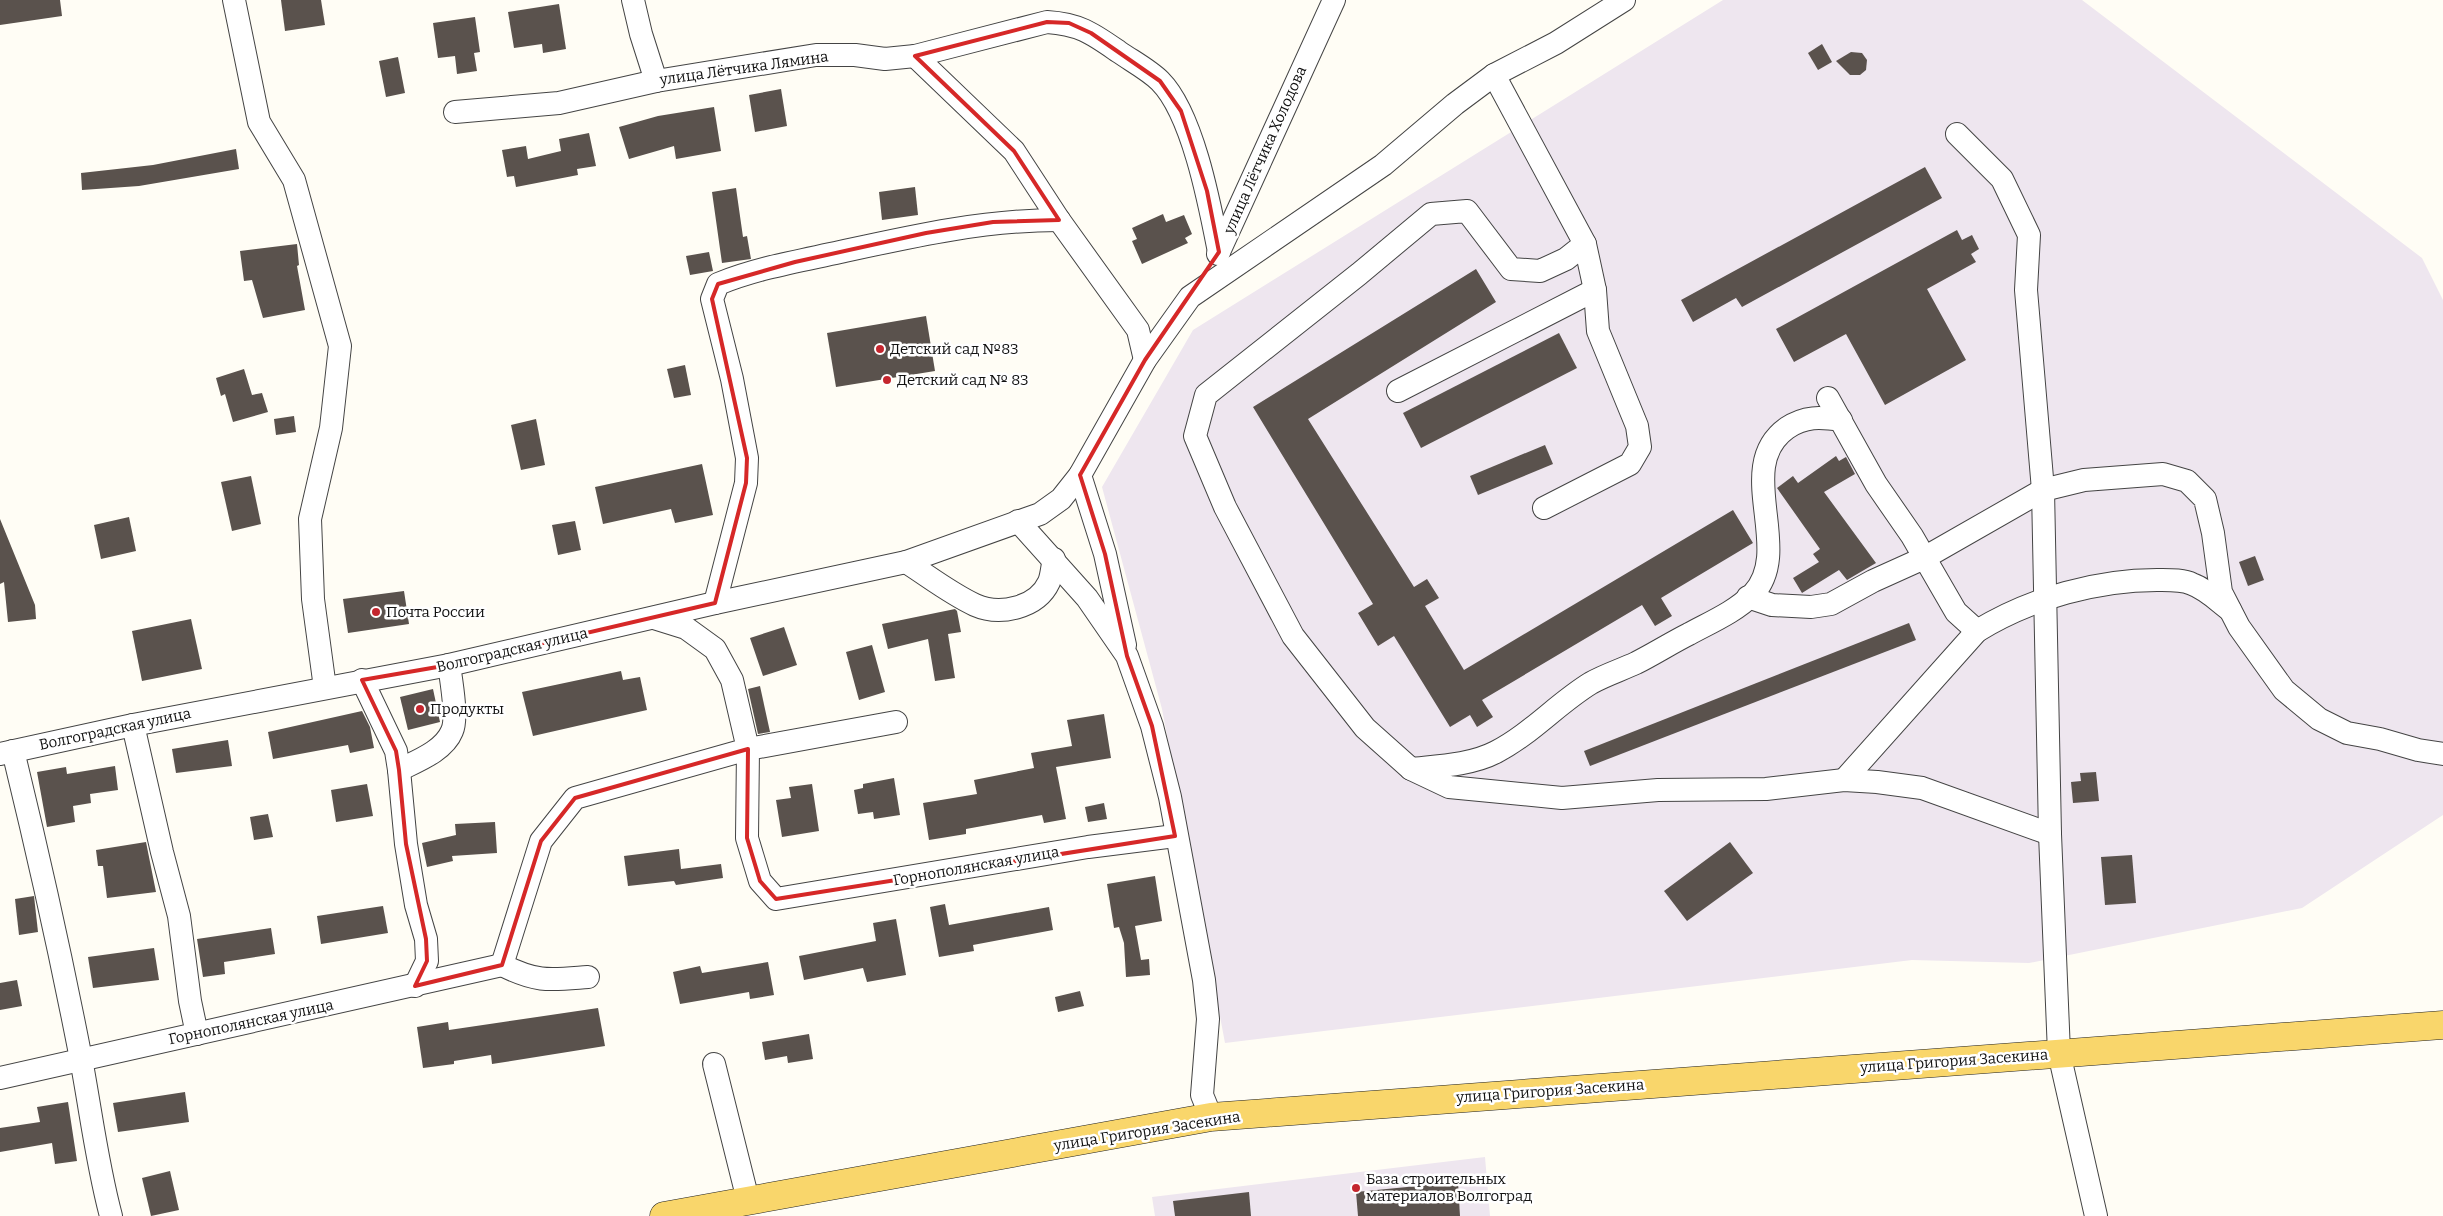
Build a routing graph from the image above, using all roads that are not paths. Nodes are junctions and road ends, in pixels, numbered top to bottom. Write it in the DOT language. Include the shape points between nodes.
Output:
graph roads {
  1 [pos="234,0"];
  2 [pos="633,0"];
  3 [pos="1334,0"];
  4 [pos="1624,0"];
  5 [pos="915,56"];
  6 [pos="1494,75"];
  7 [pos="656,81"];
  8 [pos="455,112"];
  9 [pos="1957,134"];
  10 [pos="1059,220"];
  11 [pos="1585,244"];
  12 [pos="1219,252"];
  13 [pos="1595,290"];
  14 [pos="1190,297"];
  15 [pos="1145,360"];
  16 [pos="1398,391"];
  17 [pos="1828,398"];
  18 [pos="1841,420"];
  19 [pos="1080,475"];
  20 [pos="2043,490"];
  21 [pos="1544,508"];
  22 [pos="1018,521"];
  23 [pos="1924,558"];
  24 [pos="1054,559"];
  25 [pos="906,562"];
  26 [pos="1748,597"];
  27 [pos="2047,599"];
  28 [pos="715,603"];
  29 [pos="2231,610"];
  30 [pos="654,618"];
  31 [pos="1977,631"];
  32 [pos="1127,656"];
  33 [pos="449,664"];
  34 [pos="362,680"];
  35 [pos="325,688"];
  36 [pos="896,722"];
  37 [pos="133,725"];
  38 [pos="748,749"];
  39 [pos="6,752"];
  40 [pos="2443,754"];
  41 [pos="1411,769"];
  42 [pos="399,770"];
  43 [pos="1844,780"];
  44 [pos="2050,834"];
  45 [pos="1176,836"];
  46 [pos="502,965"];
  47 [pos="588,977"];
  48 [pos="415,986"];
  49 [pos="2443,1025"];
  50 [pos="197,1034"];
  51 [pos="2059,1052"];
  52 [pos="81,1060"];
  53 [pos="714,1064"];
  54 [pos="0,1078"];
  55 [pos="1211,1117"];
  56 [pos="748,1200"];
  57 [pos="110,1216"];
  58 [pos="664,1216"];
  59 [pos="2096,1216"];
  1 -- 35 [label="street" via="259,122 294,180 340,346 331,428 310,519 313,598"];
  2 -- 7 [label="street"];
  3 -- 12 [label="street, улица Лётчика Холодова"];
  4 -- 6 [label="street" via="1556,43"];
  5 -- 7 [label="street, улица Лётчика Лямина" via="885,59 816,55"];
  5 -- 10 [label="street" via="1014,150"];
  5 -- 12 [label="street, улица Лётчика Лямина" via="1047,22 1069,23 1091,33 1160,81 1181,111 1207,191"];
  6 -- 11 [label="street"];
  6 -- 14 [label="street" via="1383,165"];
  7 -- 8 [label="street, улица Лётчика Лямина" via="559,103"];
  9 -- 20 [label="street" via="2002,179 2029,235 2026,290"];
  10 -- 15 [label="street" via="1138,330"];
  10 -- 28 [label="street" via="992,222 926,233 767,268 718,284 712,299 747,458 746,483"];
  11 -- 13 [label="street"];
  11 -- 41 [label="street" via="1566,259 1540,271 1511,269 1467,211 1431,214 1206,395 1195,436 1225,507 1293,636 1364,728"];
  12 -- 14 [label="street, улица Лётчика Холодова"];
  13 -- 16 [label="street"];
  13 -- 21 [label="street" via="1598,331 1633,418 1640,447 1630,464"];
  14 -- 15 [label="street, улица Лётчика Холодова"];
  15 -- 19 [label="street, улица Лётчика Холодова"];
  17 -- 18 [label="street"];
  18 -- 23 [label="street" via="1876,484"];
  18 -- 26 [label="street" via="1818,416 1796,421 1777,435 1764,460 1768,565 1754,593"];
  19 -- 22 [label="street, Волгоградская улица" via="1061,499 1040,514"];
  19 -- 32 [label="street" via="1105,554"];
  20 -- 23 [label="street"];
  20 -- 27 [label="street"];
  20 -- 29 [label="street" via="2121,475 2162,474 2187,481 2205,499 2222,592"];
  22 -- 24 [label="street"];
  22 -- 25 [label="street, Волгоградская улица"];
  23 -- 26 [label="street" via="1831,604 1811,607 1772,605"];
  23 -- 31 [label="street" via="1956,612"];
  24 -- 25 [label="street" via="1050,581 1040,595 1020,607 997,611 976,606"];
  24 -- 32 [label="street" via="1087,598"];
  25 -- 28 [label="street, Волгоградская улица"];
  26 -- 41 [label="street" via="1722,618 1664,650 1591,683 1527,733 1495,753 1464,763"];
  27 -- 29 [label="street" via="2101,585 2174,580 2192,583"];
  27 -- 31 [label="street" via="2002,615"];
  27 -- 44 [label="street"];
  28 -- 30 [label="street, Волгоградская улица"];
  29 -- 40 [label="street" via="2284,690 2319,719 2348,733"];
  30 -- 33 [label="street, Волгоградская улица"];
  30 -- 38 [label="street" via="686,628 716,649 732,680"];
  31 -- 43 [label="street"];
  32 -- 45 [label="street" via="1152,726"];
  33 -- 34 [label="street, Волгоградская улица"];
  33 -- 42 [label="street" via="454,705 453,730 429,755"];
  34 -- 35 [label="street, Волгоградская улица"];
  34 -- 42 [label="street" via="396,751"];
  35 -- 37 [label="street, Волгоградская улица"];
  36 -- 38 [label="street"];
  37 -- 39 [label="street, Волгоградская улица"];
  37 -- 50 [label="street" via="180,916"];
  38 -- 45 [label="street, Горнополянская улица" via="747,838 760,881 776,899 1088,847"];
  38 -- 46 [label="street" via="575,798 541,841"];
  39 -- 52 [label="street" via="53,919"];
  41 -- 43 [label="street" via="1449,787 1562,798 1658,790 1766,789"];
  42 -- 48 [label="street" via="406,844 416,905 426,939 427,961"];
  43 -- 44 [label="street" via="1922,788"];
  44 -- 51 [label="street"];
  45 -- 55 [label="street" via="1204,980 1208,1019 1202,1095"];
  46 -- 47 [label="street" via="545,981"];
  46 -- 48 [label="street, Горнополянская улица"];
  48 -- 50 [label="street, Горнополянская улица"];
  49 -- 51 [label="main road, улица Григория Засекина"];
  50 -- 52 [label="street, Горнополянская улица"];
  51 -- 55 [label="main road, улица Григория Засекина"];
  51 -- 59 [label="street"];
  52 -- 54 [label="street, Горнополянская улица"];
  52 -- 57 [label="street" via="94,1147"];
  53 -- 56 [label="street"];
  55 -- 56 [label="main road, улица Григория Засекина"];
  56 -- 58 [label="main road, улица Григория Засекина"];
}
